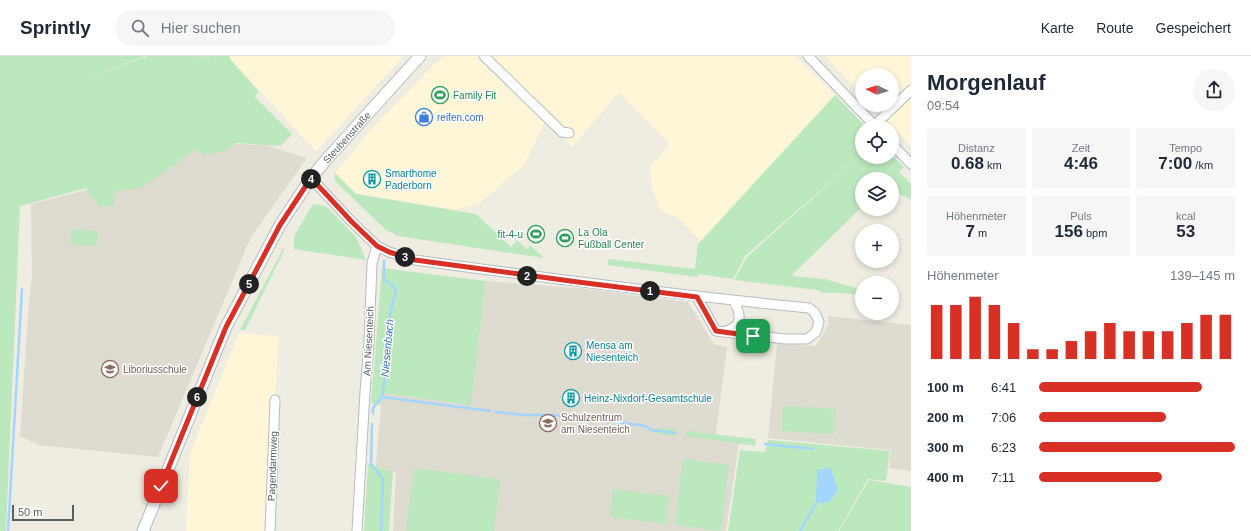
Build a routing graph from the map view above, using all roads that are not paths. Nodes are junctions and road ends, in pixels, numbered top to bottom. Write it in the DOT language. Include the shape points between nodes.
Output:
graph roads {
  1 [pos="420,56"];
  2 [pos="484,56"];
  3 [pos="808,56"];
  4 [pos="911,90"];
  5 [pos="869,120"];
  6 [pos="881,120"];
  7 [pos="569,133"];
  8 [pos="899,151"];
  9 [pos="911,164"];
  10 [pos="311,178"];
  11 [pos="377,246"];
  12 [pos="697,297"];
  13 [pos="734,300"];
  14 [pos="722,332"];
  15 [pos="275,400"];
  16 [pos="143,531"];
  17 [pos="270,531"];
  18 [pos="357,531"];
  1 -- 10 [label="street, Steubenstraße"];
  2 -- 7 [label="street" via="562,132"];
  3 -- 5 [label="street"];
  4 -- 6 [label="street"];
  8 -- 9 [label="street"];
  10 -- 11 [label="street"];
  10 -- 16 [label="street, Steubenstraße" via="280,225 226,327"];
  11 -- 12 [label="street" via="415,260"];
  11 -- 18 [label="street, Am Niesenteich" via="372,263"];
  12 -- 13 [label="street"];
  12 -- 14 [label="street" via="716,331"];
  13 -- 14 [label="street" via="740,316 738,322 729,330"];
  13 -- 14 [label="street" via="809,308 819,322 816,332 808,339 784,339"];
  15 -- 17 [label="street, Pagendarmweg"];
}
